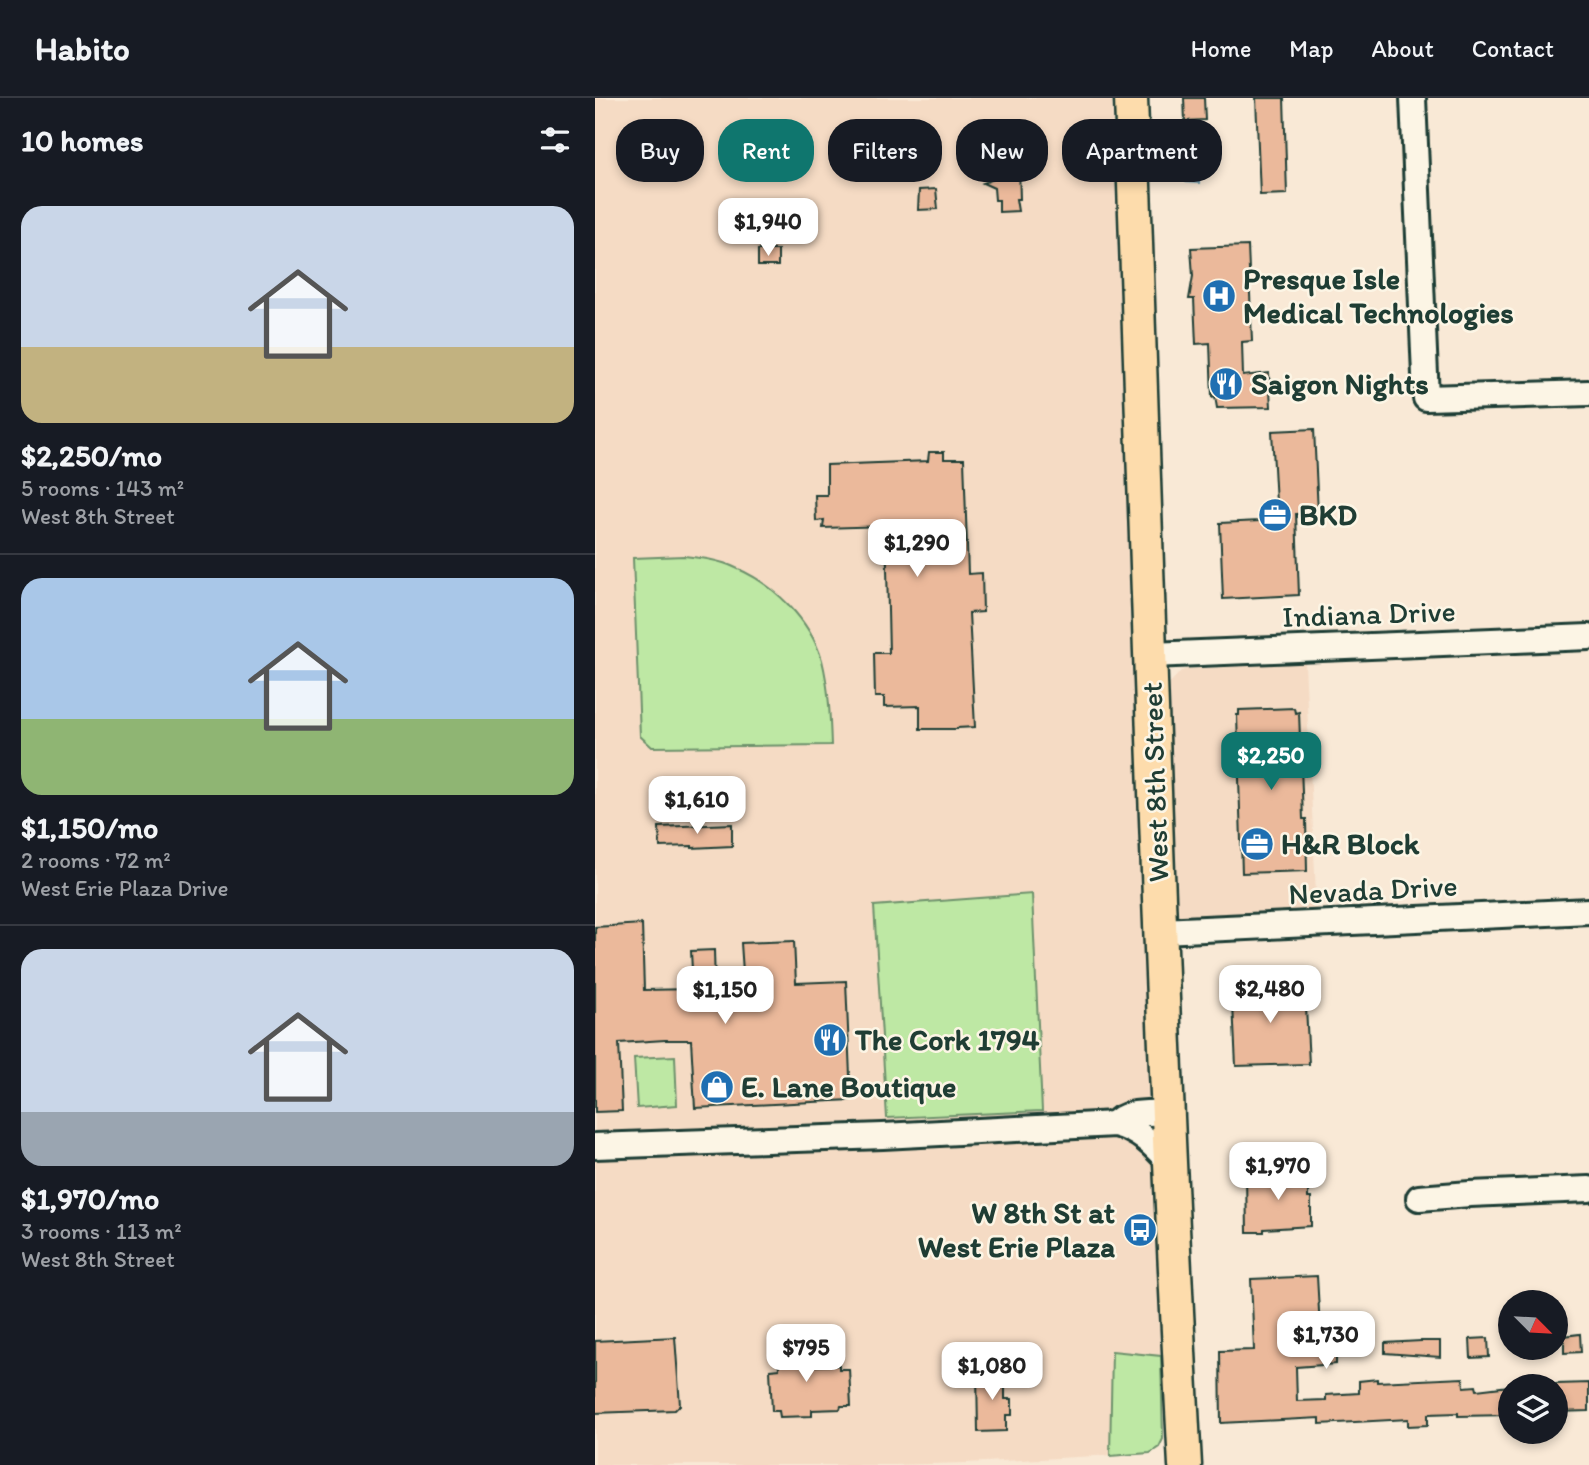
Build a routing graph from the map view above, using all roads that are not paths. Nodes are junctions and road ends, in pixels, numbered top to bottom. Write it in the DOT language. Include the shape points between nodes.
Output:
graph roads {
  1 [pos="1131,98"];
  2 [pos="1413,98"];
  3 [pos="1589,393"];
  4 [pos="1589,637"];
  5 [pos="1151,654"];
  6 [pos="1589,911"];
  7 [pos="1161,931"];
  8 [pos="1168,1112"];
  9 [pos="1115,1124"];
  10 [pos="595,1146"];
  11 [pos="1170,1163"];
  12 [pos="1589,1189"];
  13 [pos="1419,1198"];
  14 [pos="1185,1465"];
  1 -- 5 [label="main road, West 8th Street"];
  2 -- 3 [label="street" via="1426,398"];
  4 -- 5 [label="street, Indiana Drive"];
  5 -- 7 [label="main road, West 8th Street"];
  6 -- 7 [label="street, Nevada Drive"];
  7 -- 8 [label="main road, West 8th Street"];
  8 -- 9 [label="street" via="1126,1116"];
  8 -- 11 [label="main road, West 8th Street"];
  9 -- 10 [label="street"];
  9 -- 11 [label="street" via="1143,1136"];
  11 -- 14 [label="main road, West 8th Street"];
  12 -- 13 [label="street"];
}
